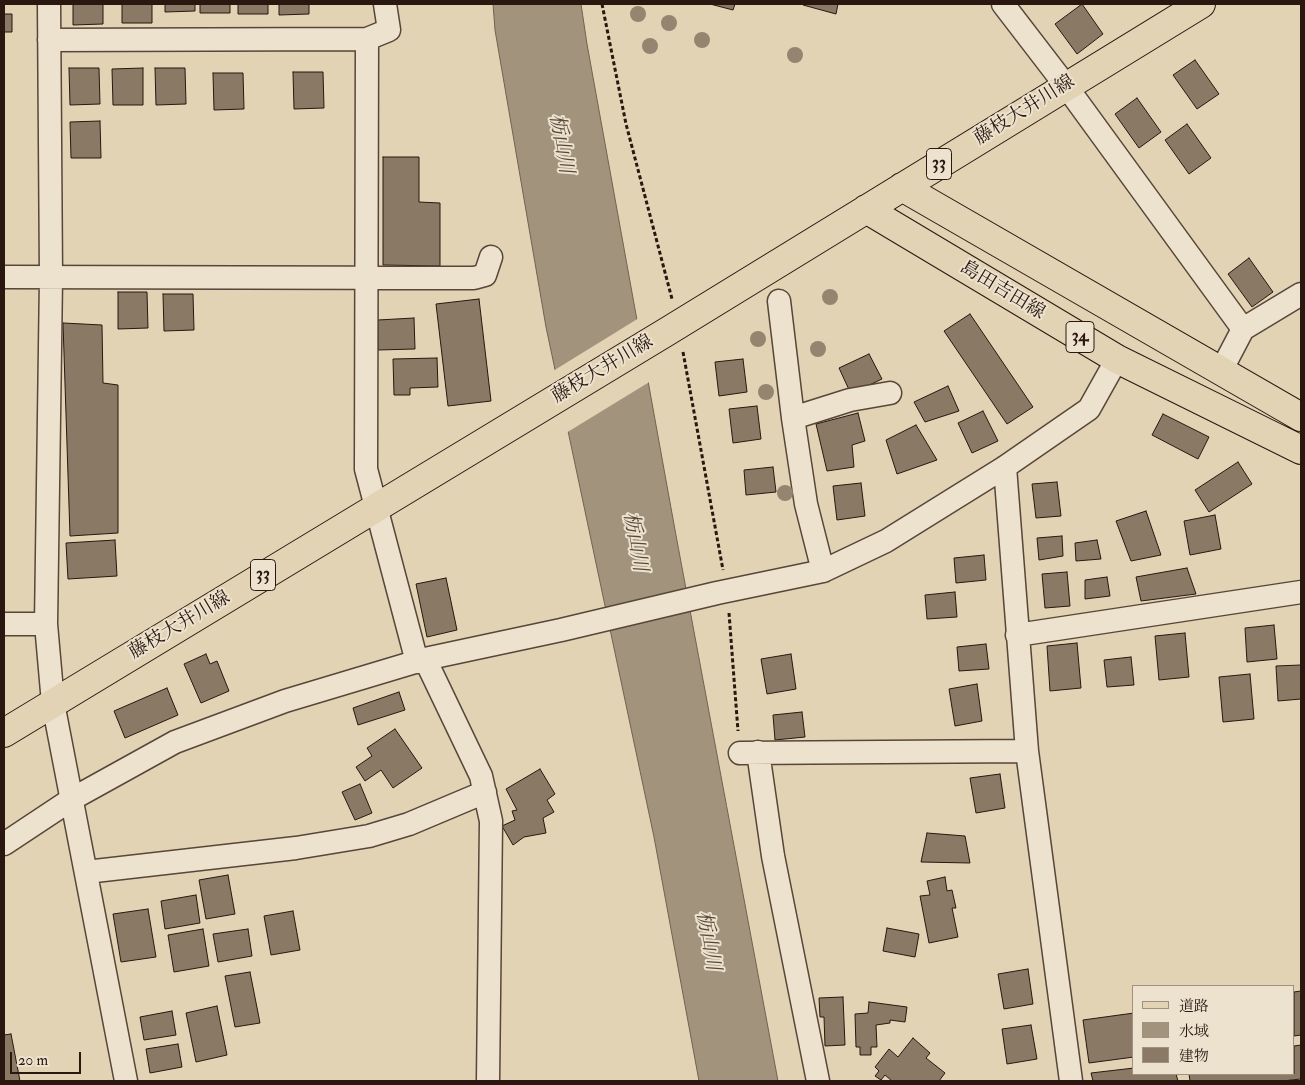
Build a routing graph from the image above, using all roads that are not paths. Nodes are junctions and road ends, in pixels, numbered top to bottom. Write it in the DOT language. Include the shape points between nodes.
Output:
graph roads {
  1 [pos="49,4"];
  2 [pos="385,4"];
  3 [pos="1003,4"];
  4 [pos="1201,4"];
  5 [pos="368,39"];
  6 [pos="49,40"];
  7 [pos="1066,86"];
  8 [pos="902,186"];
  9 [pos="866,209"];
  10 [pos="491,257"];
  11 [pos="4,277"];
  12 [pos="51,278"];
  13 [pos="368,278"];
  14 [pos="1301,294"];
  15 [pos="779,301"];
  16 [pos="1243,329"];
  17 [pos="1117,359"];
  18 [pos="1221,371"];
  19 [pos="890,393"];
  20 [pos="1301,417"];
  21 [pos="793,418"];
  22 [pos="1301,450"];
  23 [pos="1005,467"];
  24 [pos="377,507"];
  25 [pos="823,571"];
  26 [pos="1301,592"];
  27 [pos="4,624"];
  28 [pos="46,624"];
  29 [pos="1017,635"];
  30 [pos="421,660"];
  31 [pos="53,703"];
  32 [pos="4,733"];
  33 [pos="1026,751"];
  34 [pos="485,792"];
  35 [pos="72,798"];
  36 [pos="4,844"];
  37 [pos="86,872"];
  38 [pos="126,1081"];
  39 [pos="488,1081"];
  40 [pos="818,1081"];
  41 [pos="1071,1081"];
  1 -- 6 [label="street"];
  2 -- 5 [label="street" via="389,30"];
  3 -- 7 [label="street"];
  4 -- 7 [label="main road, 藤枝大井川線 / 33"];
  5 -- 6 [label="street"];
  5 -- 13 [label="street"];
  6 -- 12 [label="street"];
  7 -- 8 [label="main road, 藤枝大井川線 / 33"];
  7 -- 16 [label="street"];
  8 -- 9 [label="main road, 藤枝大井川線 / 33"];
  8 -- 18 [label="main road, 34"];
  9 -- 17 [label="main road, 島田吉田線 / 34"];
  9 -- 24 [label="main road, 藤枝大井川線 / 33"];
  10 -- 13 [label="street" via="486,275 474,278"];
  11 -- 12 [label="street"];
  12 -- 13 [label="street"];
  12 -- 28 [label="street"];
  13 -- 24 [label="street" via="366,469"];
  14 -- 16 [label="street"];
  15 -- 21 [label="street"];
  16 -- 18 [label="street"];
  17 -- 22 [label="main road, 島田吉田線 / 34"];
  17 -- 23 [label="street" via="1089,410"];
  18 -- 20 [label="main road, 34"];
  19 -- 21 [label="street" via="850,400"];
  21 -- 25 [label="street" via="806,504"];
  23 -- 25 [label="street" via="886,541"];
  23 -- 29 [label="street"];
  24 -- 30 [label="street"];
  24 -- 31 [label="main road, 藤枝大井川線 / 33"];
  25 -- 30 [label="street"];
  26 -- 29 [label="street"];
  27 -- 28 [label="street"];
  28 -- 31 [label="street"];
  29 -- 33 [label="street"];
  30 -- 34 [label="street" via="481,776"];
  30 -- 35 [label="street" via="285,701 175,742"];
  31 -- 32 [label="main road, 藤枝大井川線 / 33"];
  31 -- 35 [label="street"];
  33 -- 40 [label="street" via="749,752"];
  33 -- 41 [label="street"];
  34 -- 37 [label="street" via="409,824 369,836 296,848"];
  34 -- 39 [label="street" via="491,822"];
  35 -- 36 [label="street"];
  35 -- 37 [label="street"];
  37 -- 38 [label="street"];
}
